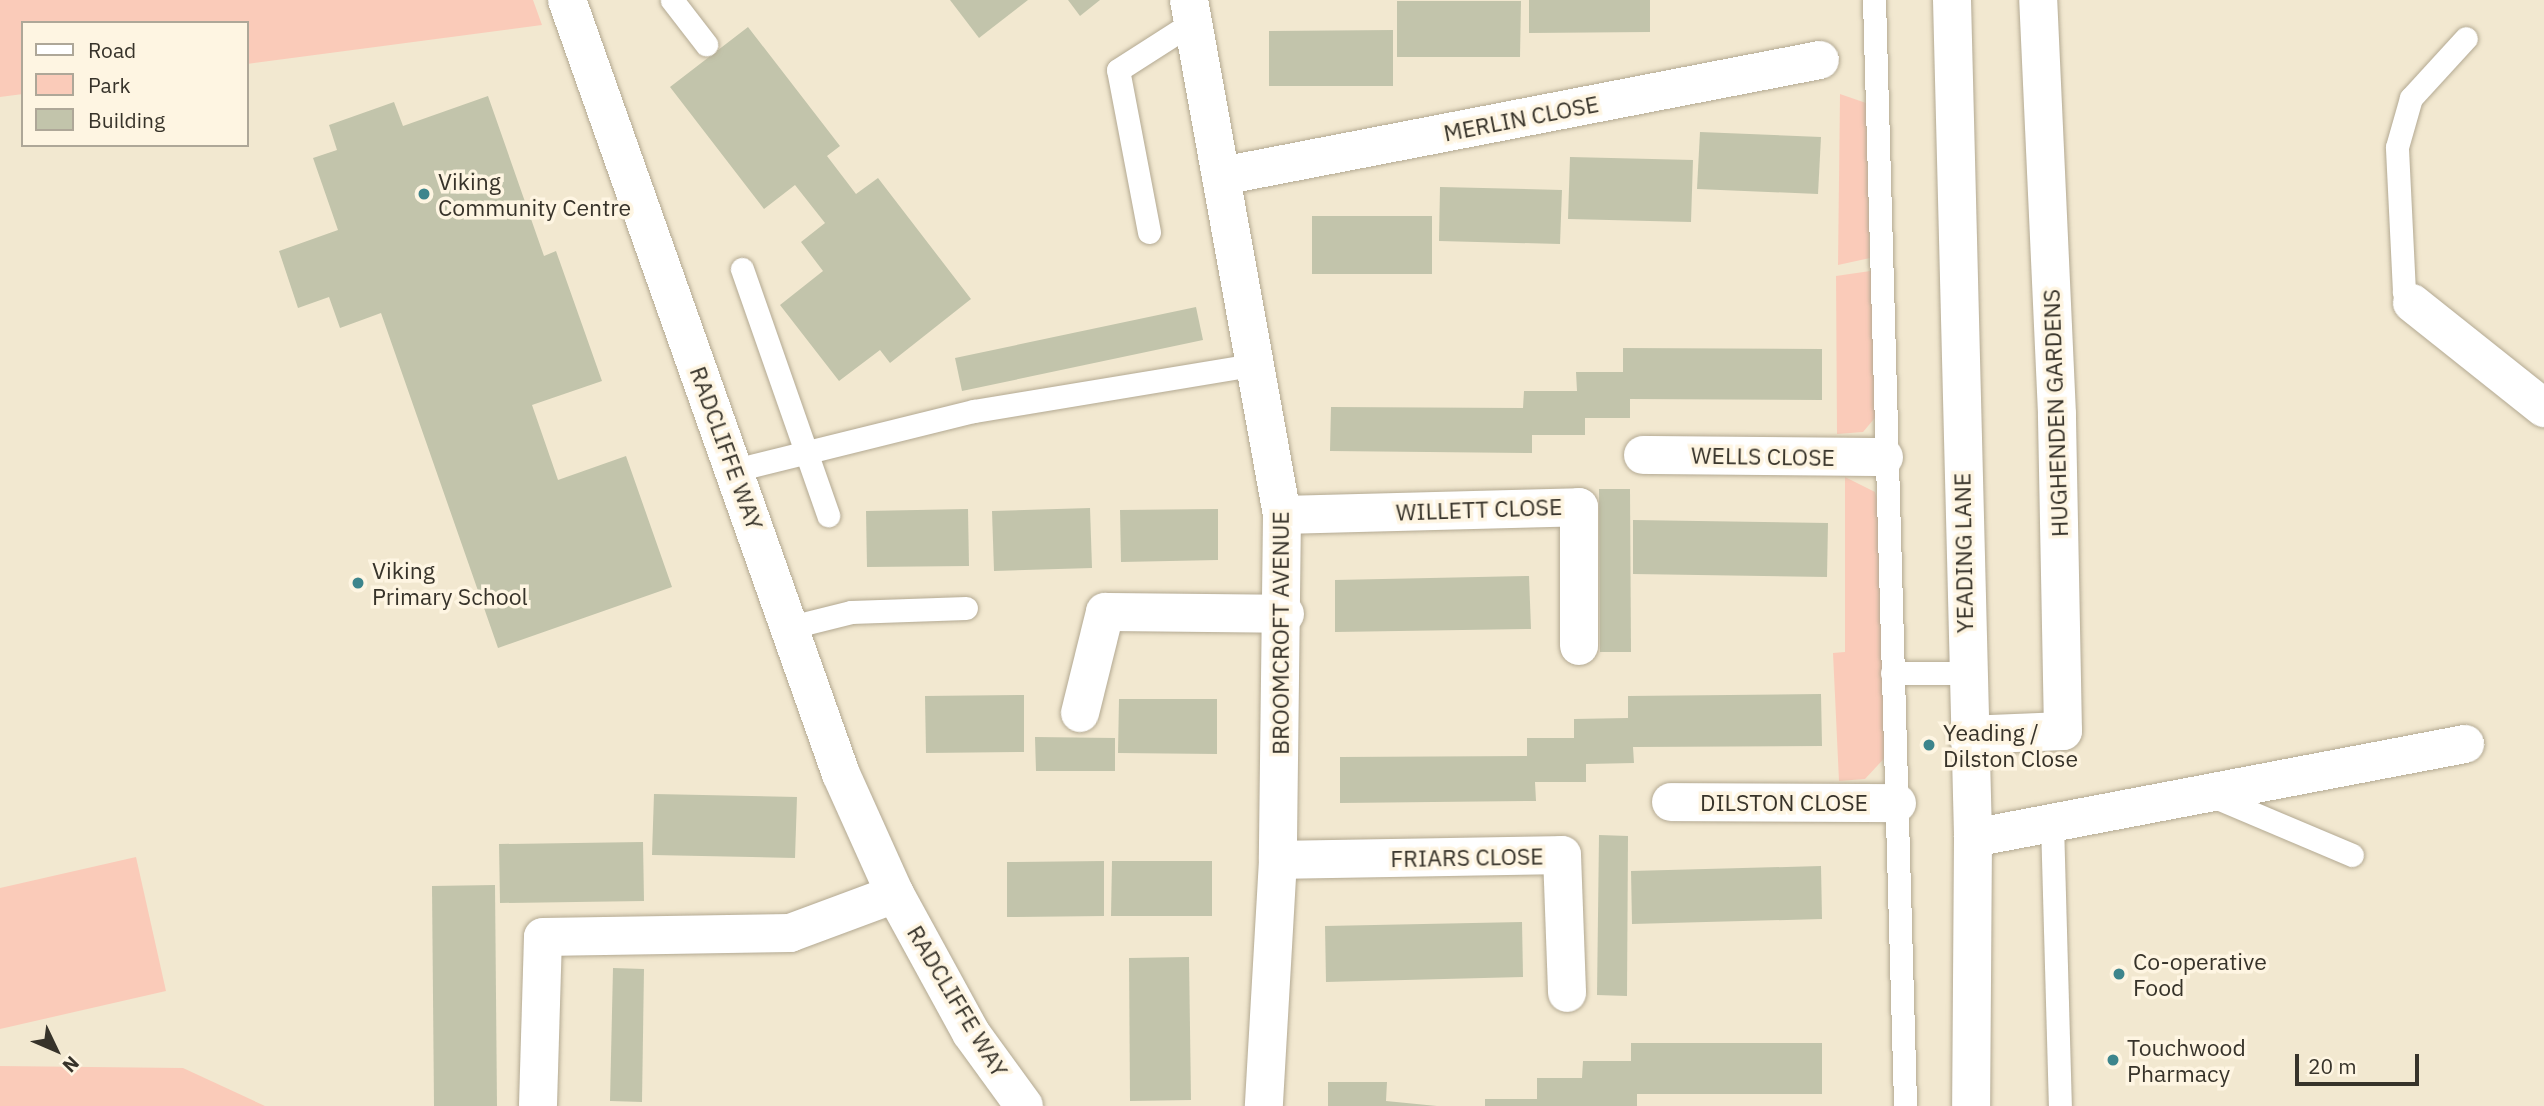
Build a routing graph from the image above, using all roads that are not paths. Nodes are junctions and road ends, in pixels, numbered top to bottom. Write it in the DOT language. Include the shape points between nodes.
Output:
graph roads {
  1 [pos="567,0"];
  2 [pos="671,0"];
  3 [pos="1874,0"];
  4 [pos="1952,0"];
  5 [pos="2038,0"];
  6 [pos="1191,11"];
  7 [pos="2466,38"];
  8 [pos="706,44"];
  9 [pos="1820,60"];
  10 [pos="1222,176"];
  11 [pos="1149,232"];
  12 [pos="742,269"];
  13 [pos="2412,303"];
  14 [pos="1257,364"];
  15 [pos="2540,397"];
  16 [pos="1643,455"];
  17 [pos="807,456"];
  18 [pos="1884,457"];
  19 [pos="735,470"];
  20 [pos="1282,514"];
  21 [pos="828,515"];
  22 [pos="966,608"];
  23 [pos="1285,614"];
  24 [pos="791,627"];
  25 [pos="1579,646"];
  26 [pos="1892,673"];
  27 [pos="1966,673"];
  28 [pos="1080,713"];
  29 [pos="1967,735"];
  30 [pos="2465,744"];
  31 [pos="2206,793"];
  32 [pos="1671,802"];
  33 [pos="1897,803"];
  34 [pos="2052,823"];
  35 [pos="1973,838"];
  36 [pos="2352,855"];
  37 [pos="1278,860"];
  38 [pos="895,894"];
  39 [pos="1567,993"];
  40 [pos="538,1105"];
  41 [pos="1024,1106"];
  42 [pos="1264,1106"];
  43 [pos="1905,1106"];
  44 [pos="1971,1106"];
  45 [pos="2060,1106"];
  1 -- 19 [label="street, RADCLIFFE WAY"];
  2 -- 8 [label="lane"];
  3 -- 18 [label="lane"];
  4 -- 27 [label="street, YEADING LANE"];
  5 -- 29 [label="street, HUGHENDEN GARDENS" via="2057,414 2063,731"];
  6 -- 10 [label="street, BROOMCROFT AVENUE"];
  6 -- 11 [label="lane" via="1118,70"];
  7 -- 13 [label="lane" via="2412,98 2397,147 2404,292"];
  9 -- 10 [label="street, MERLIN CLOSE"];
  10 -- 14 [label="street, BROOMCROFT AVENUE"];
  12 -- 17 [label="lane"];
  13 -- 15 [label="street"];
  14 -- 17 [label="lane" via="974,411"];
  14 -- 20 [label="street, BROOMCROFT AVENUE"];
  16 -- 18 [label="street, WELLS CLOSE"];
  17 -- 19 [label="lane"];
  17 -- 21 [label="lane"];
  18 -- 26 [label="lane"];
  19 -- 24 [label="street, RADCLIFFE WAY"];
  20 -- 23 [label="street, BROOMCROFT AVENUE"];
  20 -- 25 [label="street, WILLETT CLOSE" via="1579,507"];
  22 -- 24 [label="lane" via="851,612"];
  23 -- 28 [label="street" via="1105,612"];
  23 -- 37 [label="street, BROOMCROFT AVENUE"];
  24 -- 38 [label="street, RADCLIFFE WAY" via="841,774"];
  26 -- 27 [label="lane"];
  26 -- 33 [label="lane"];
  27 -- 29 [label="street, YEADING LANE"];
  29 -- 35 [label="street, YEADING LANE"];
  30 -- 31 [label="street"];
  31 -- 34 [label="street"];
  31 -- 36 [label="lane"];
  32 -- 33 [label="street, DILSTON CLOSE"];
  33 -- 43 [label="lane"];
  34 -- 35 [label="street"];
  34 -- 45 [label="lane"];
  35 -- 44 [label="street, YEADING LANE"];
  37 -- 39 [label="street, FRIARS CLOSE" via="1562,855"];
  37 -- 42 [label="street, BROOMCROFT AVENUE"];
  38 -- 40 [label="street" via="790,933 543,937"];
  38 -- 41 [label="street, RADCLIFFE WAY" via="971,1033"];
}
